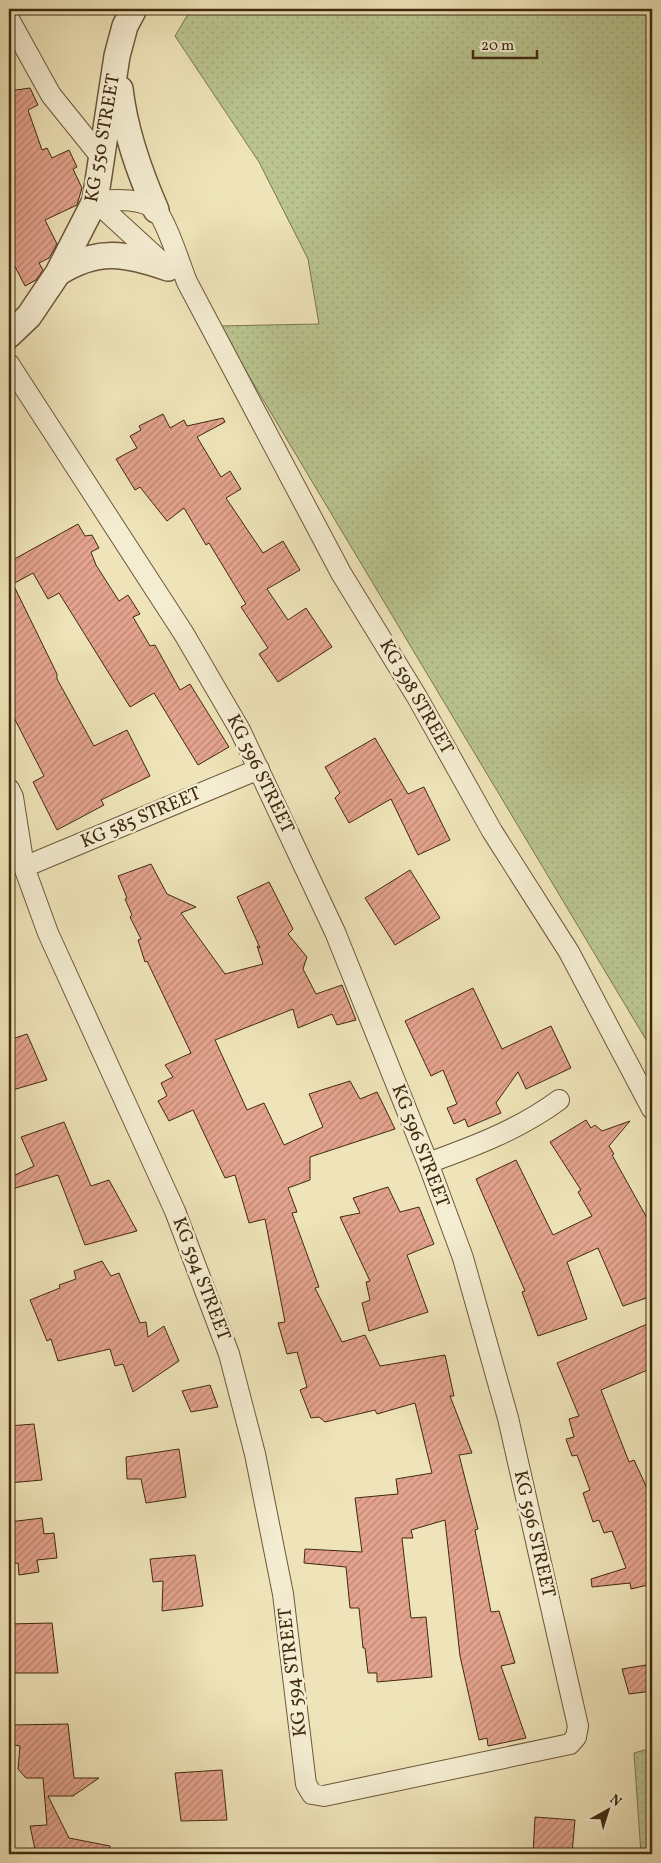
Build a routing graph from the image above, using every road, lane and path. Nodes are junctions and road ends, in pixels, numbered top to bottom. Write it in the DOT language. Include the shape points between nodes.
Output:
graph roads {
  1 [pos="134,9"];
  2 [pos="9,19"];
  3 [pos="117,56"];
  4 [pos="101,157"];
  5 [pos="95,201"];
  6 [pos="156,210"];
  7 [pos="58,272"];
  8 [pos="177,275"];
  9 [pos="9,335"];
  10 [pos="9,364"];
  11 [pos="258,769"];
  12 [pos="9,789"];
  13 [pos="24,867"];
  14 [pos="559,1100"];
  15 [pos="652,1109"];
  16 [pos="428,1163"];
  17 [pos="312,1794"];
  1 -- 3 [label="street, KG 550 STREET"];
  2 -- 4 [label="street" via="51,95"];
  3 -- 4 [label="street, KG 550 STREET"];
  3 -- 6 [label="street" via="124,121 140,174"];
  4 -- 5 [label="street, KG 550 STREET"];
  5 -- 6 [label="street" via="120,200"];
  5 -- 7 [label="street, KG 550 STREET"];
  5 -- 8 [label="street, KG 598 STREET"];
  6 -- 8 [label="street, KG 598 STREET" via="172,242"];
  7 -- 8 [label="street" via="77,261 105,254 128,256"];
  7 -- 9 [label="street, KG 550 STREET" via="29,316"];
  8 -- 15 [label="street, KG 598 STREET" via="341,573 417,697 492,831 569,952"];
  10 -- 11 [label="street, KG 596 STREET" via="184,634 240,730"];
  11 -- 13 [label="street, KG 585 STREET"];
  11 -- 16 [label="street, KG 596 STREET" via="335,932"];
  12 -- 13 [label="street, KG 594 STREET"];
  13 -- 17 [label="street, KG 594 STREET" via="48,933 175,1211 229,1354 255,1454 283,1594 306,1784"];
  14 -- 16 [label="street" via="535,1118 473,1147"];
  16 -- 17 [label="street, KG 596 STREET" via="463,1258 508,1418 578,1726 570,1744 324,1796"];
}
